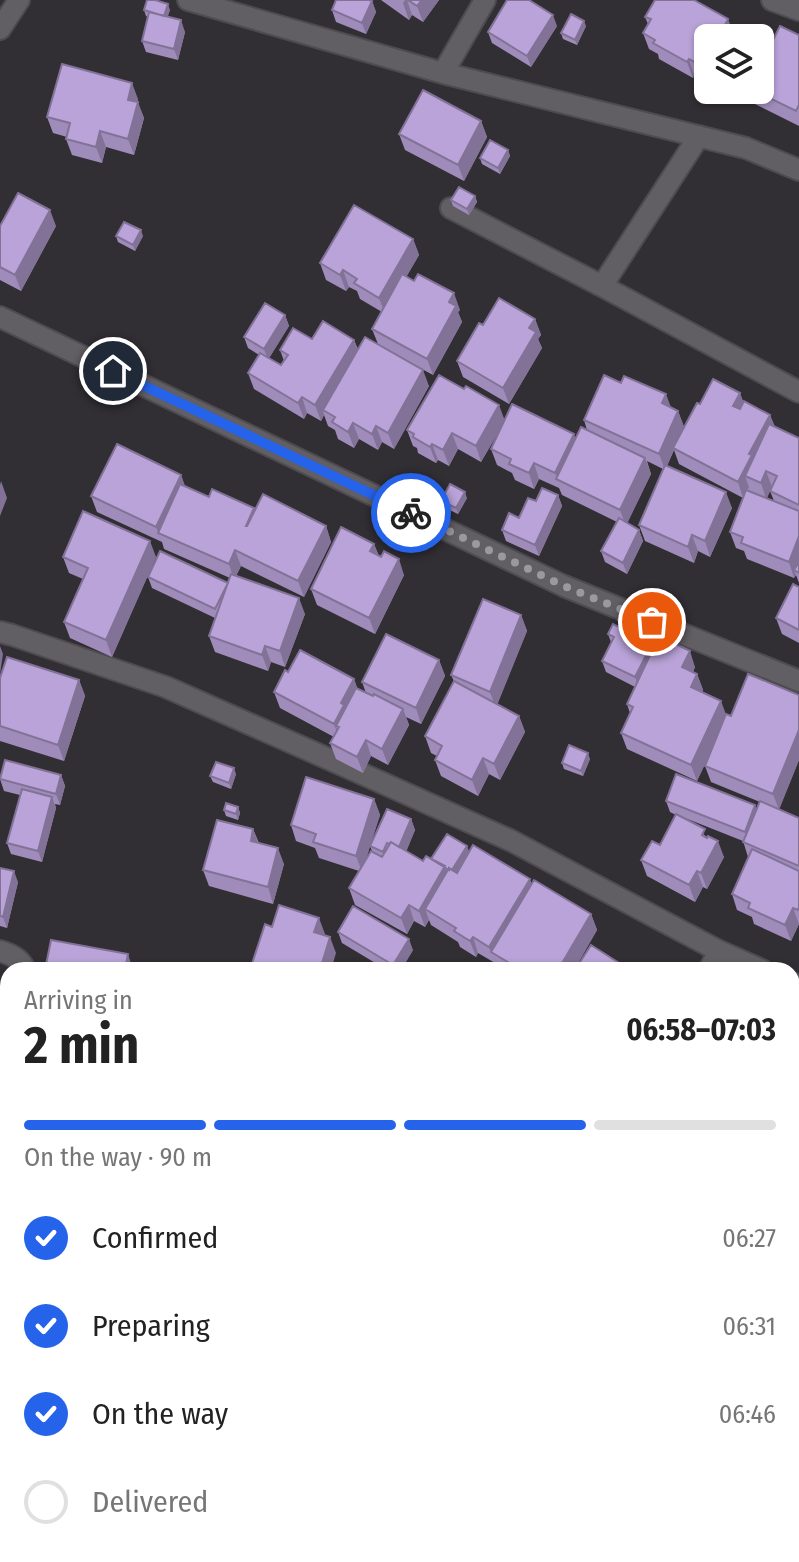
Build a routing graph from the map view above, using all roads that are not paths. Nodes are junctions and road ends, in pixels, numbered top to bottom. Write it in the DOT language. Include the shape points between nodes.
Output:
graph roads {
  1 [pos="19,0"];
  2 [pos="188,0"];
  3 [pos="485,0"];
  4 [pos="772,0"];
  5 [pos="799,10"];
  6 [pos="0,27"];
  7 [pos="443,73"];
  8 [pos="699,136"];
  9 [pos="799,170"];
  10 [pos="451,208"];
  11 [pos="602,286"];
  12 [pos="0,317"];
  13 [pos="799,392"];
  14 [pos="0,632"];
  15 [pos="799,681"];
  16 [pos="0,951"];
  17 [pos="714,961"];
  18 [pos="21,962"];
  1 -- 6 [label="street"];
  2 -- 7 [label="street"];
  3 -- 7 [label="street"];
  4 -- 5 [label="street"];
  7 -- 8 [label="street"];
  8 -- 9 [label="street"];
  8 -- 11 [label="street"];
  10 -- 11 [label="street"];
  11 -- 13 [label="street"];
  12 -- 15 [label="street" via="564,586"];
  14 -- 17 [label="street" via="166,687 512,841"];
  16 -- 18 [label="street"];
}
